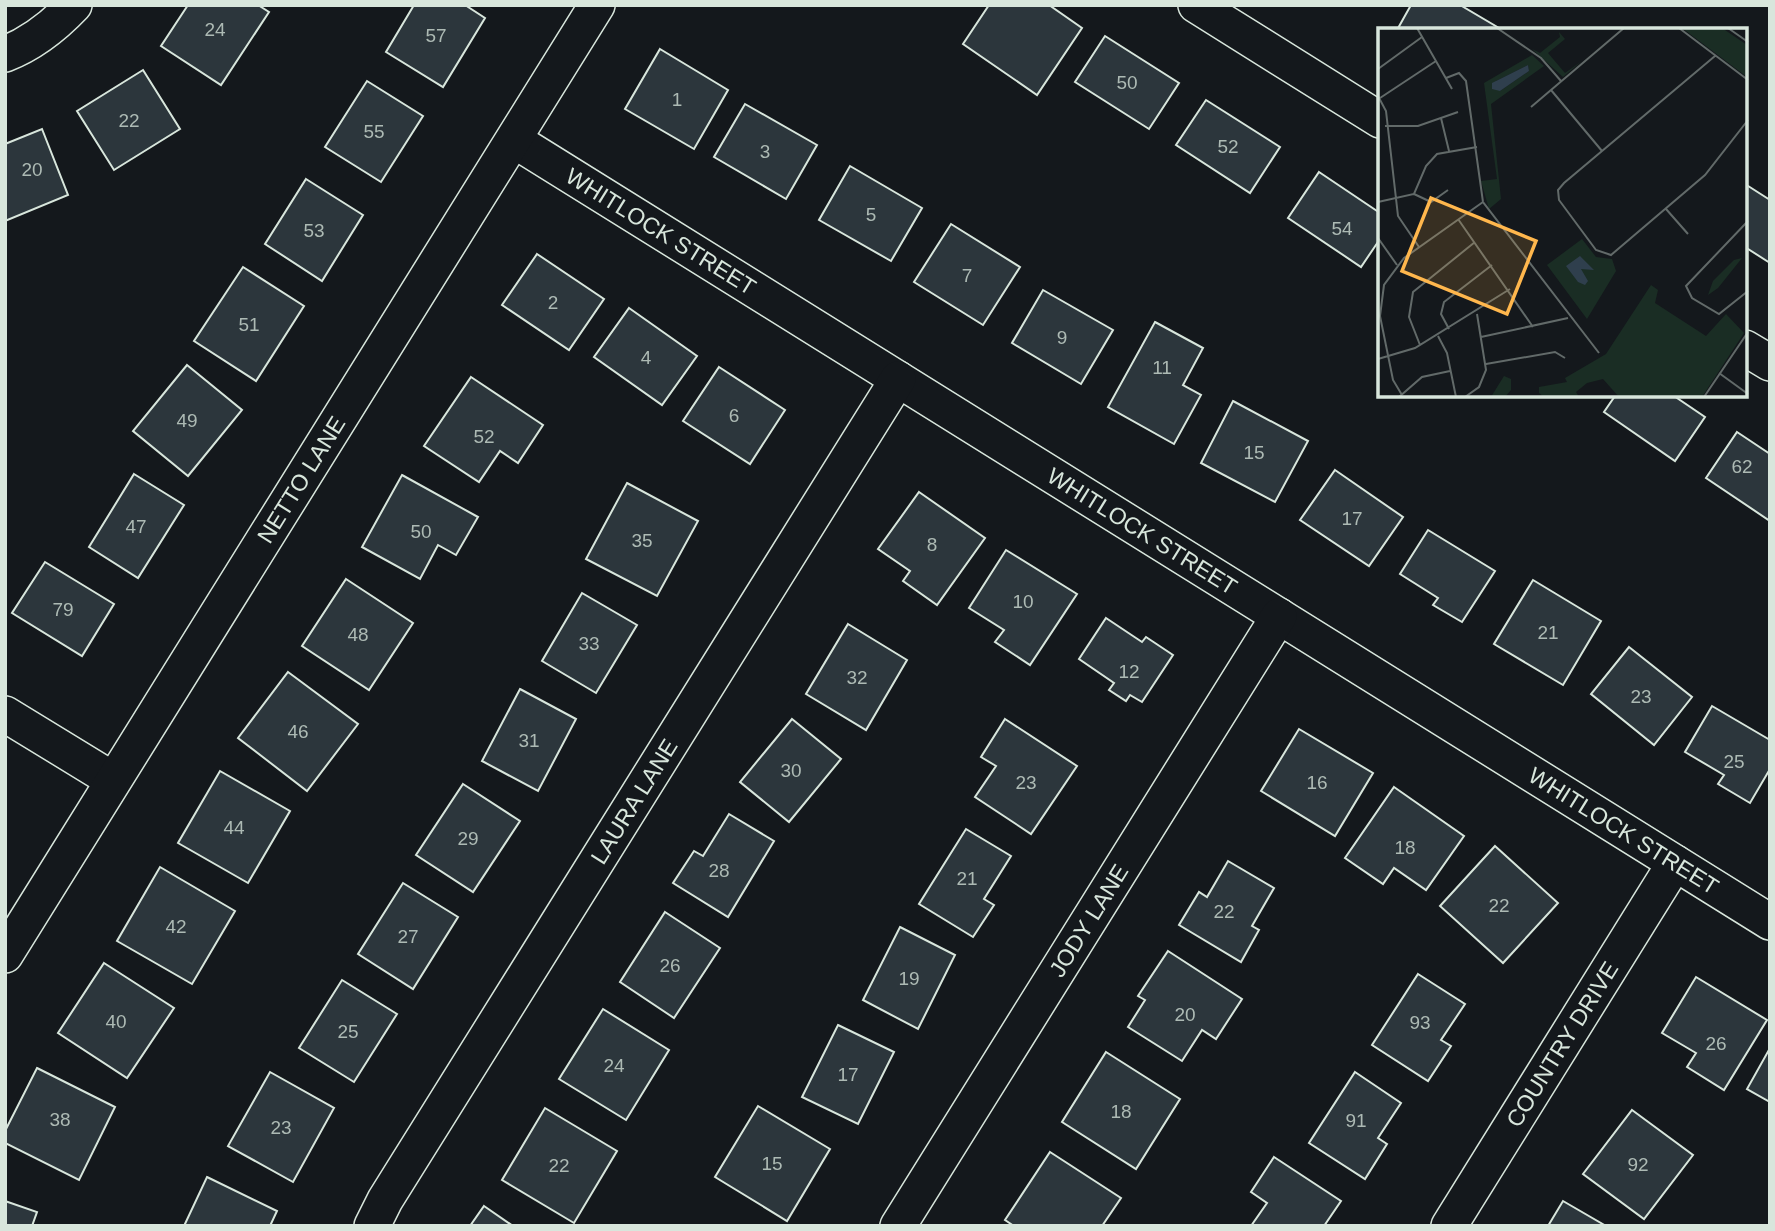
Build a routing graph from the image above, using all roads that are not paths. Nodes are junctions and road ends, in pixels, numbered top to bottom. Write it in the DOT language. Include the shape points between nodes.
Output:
graph roads {
  1 [pos="74,5"];
  2 [pos="597,5"];
  3 [pos="1196,5"];
  4 [pos="5,54"];
  5 [pos="1378,119"];
  6 [pos="514,140"];
  7 [pos="1747,349"];
  8 [pos="1770,363"];
  9 [pos="898,379"];
  10 [pos="1279,616"];
  11 [pos="5,714"];
  12 [pos="113,780"];
  13 [pos="1675,863"];
  14 [pos="1770,922"];
  15 [pos="5,955"];
  16 [pos="372,1226"];
  17 [pos="898,1226"];
  18 [pos="1449,1226"];
  1 -- 4 [label="street" via="58,22"];
  2 -- 6 [label="street, NETTO LANE"];
  3 -- 5 [label="street"];
  6 -- 9 [label="street, WHITLOCK STREET"];
  6 -- 12 [label="street, NETTO LANE"];
  7 -- 8 [label="street"];
  9 -- 10 [label="street, WHITLOCK STREET"];
  9 -- 16 [label="street, LAURA LANE"];
  10 -- 13 [label="street, WHITLOCK STREET"];
  10 -- 17 [label="street, JODY LANE"];
  11 -- 12 [label="street"];
  12 -- 15 [label="street, NETTO LANE"];
  13 -- 14 [label="street, WHITLOCK STREET"];
  13 -- 18 [label="street, COUNTRY DRIVE"];
}
